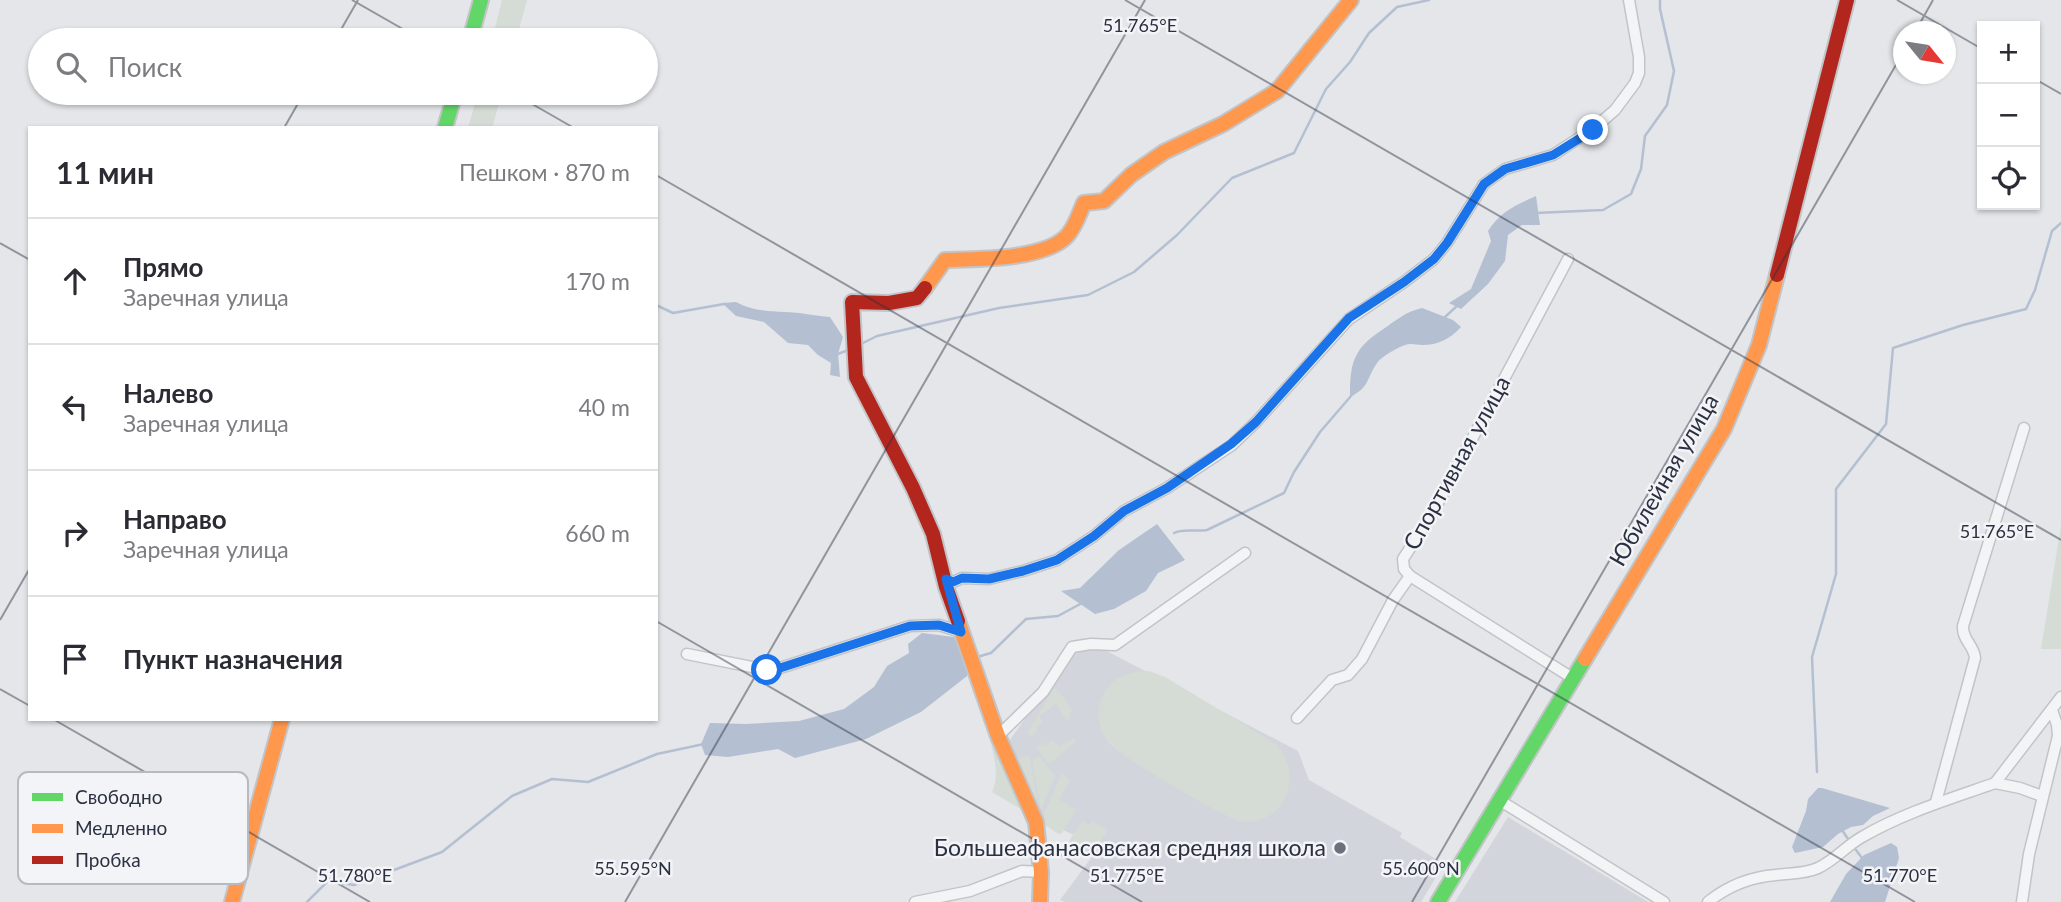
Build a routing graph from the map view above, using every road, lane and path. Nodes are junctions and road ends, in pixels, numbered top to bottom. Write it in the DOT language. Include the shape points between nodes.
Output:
graph roads {
  1 [pos="481,0"];
  2 [pos="1351,0"];
  3 [pos="1629,0"];
  4 [pos="1847,0"];
  5 [pos="473,28"];
  6 [pos="452,105"];
  7 [pos="446,126"];
  8 [pos="1568,259"];
  9 [pos="2024,428"];
  10 [pos="1245,553"];
  11 [pos="1410,576"];
  12 [pos="946,579"];
  13 [pos="961,632"];
  14 [pos="687,654"];
  15 [pos="1574,679"];
  16 [pos="2061,697"];
  17 [pos="2052,710"];
  18 [pos="1297,718"];
  19 [pos="281,721"];
  20 [pos="998,736"];
  21 [pos="1940,782"];
  22 [pos="1995,783"];
  23 [pos="2042,796"];
  24 [pos="1951,797"];
  25 [pos="1499,800"];
  26 [pos="1936,802"];
  27 [pos="248,843"];
  28 [pos="1041,872"];
  29 [pos="237,884"];
  30 [pos="232,902"];
  31 [pos="915,902"];
  32 [pos="1040,902"];
  33 [pos="1438,902"];
  34 [pos="1664,902"];
  35 [pos="1708,902"];
  36 [pos="2022,902"];
  1 -- 5 [label="street"];
  2 -- 12 [label="street" via="1277,91 1164,152 1104,201 1084,203 1066,237 1038,250 945,260 917,298 852,302 856,377 923,511"];
  3 -- 12 [label="street" via="1639,73 1615,110 1553,155 1505,169 1484,184 1434,259 1349,318 1231,444 1124,511 1057,560 989,579"];
  4 -- 15 [label="street, Юбилейная улица" via="1759,345 1724,429"];
  6 -- 7 [label="street"];
  8 -- 11 [label="street, Спортивная улица" via="1432,514 1403,559"];
  9 -- 21 [label="street" via="1963,626 1962,635 1975,650 1975,658"];
  10 -- 20 [label="street" via="1115,645 1072,647 1043,692"];
  11 -- 15 [label="street"];
  11 -- 18 [label="street, Спортивная улица" via="1362,659 1348,675 1332,680"];
  12 -- 13 [label="street"];
  13 -- 14 [label="street" via="939,625 910,626 767,670"];
  13 -- 20 [label="street"];
  15 -- 25 [label="street, Юбилейная улица"];
  16 -- 17 [label="street"];
  17 -- 22 [label="street"];
  17 -- 23 [label="street" via="2058,736"];
  19 -- 27 [label="street"];
  20 -- 28 [label="street" via="1036,822"];
  21 -- 24 [label="street"];
  21 -- 26 [label="street"];
  22 -- 23 [label="street"];
  22 -- 24 [label="street"];
  23 -- 36 [label="street"];
  24 -- 26 [label="street"];
  25 -- 33 [label="street, Юбилейная улица"];
  25 -- 34 [label="street"];
  26 -- 35 [label="street" via="1861,838 1817,869 1736,884"];
  28 -- 31 [label="street" via="1022,871 970,891"];
  28 -- 32 [label="street"];
  29 -- 30 [label="street"];
}
